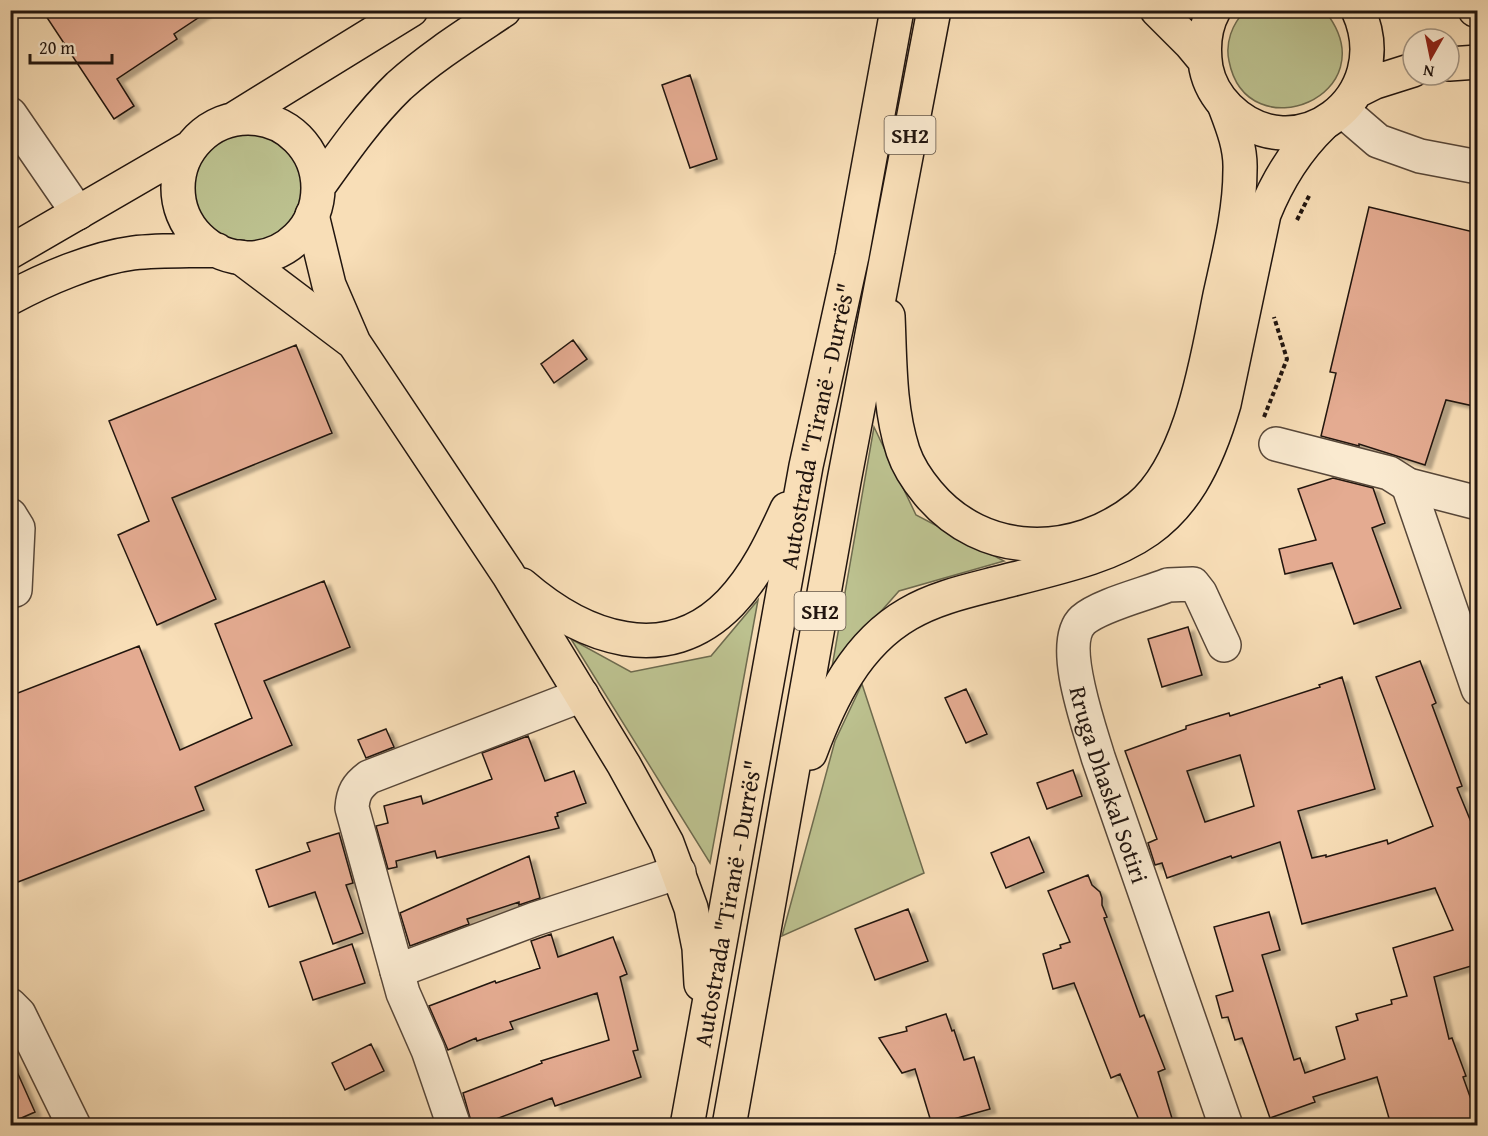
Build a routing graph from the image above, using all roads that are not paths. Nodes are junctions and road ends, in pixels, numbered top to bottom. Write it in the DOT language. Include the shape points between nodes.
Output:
graph roads {
  1 [pos="411,10"];
  2 [pos="504,10"];
  3 [pos="897,10"];
  4 [pos="934,10"];
  5 [pos="1157,10"];
  6 [pos="1214,10"];
  7 [pos="1358,10"];
  8 [pos="1205,61"];
  9 [pos="1478,62"];
  10 [pos="1461,63"];
  11 [pos="1401,74"];
  12 [pos="1224,104"];
  13 [pos="1341,108"];
  14 [pos="10,114"];
  15 [pos="234,119"];
  16 [pos="191,147"];
  17 [pos="1478,168"];
  18 [pos="315,201"];
  19 [pos="78,213"];
  20 [pos="10,252"];
  21 [pos="228,253"];
  22 [pos="886,259"];
  23 [pos="10,298"];
  24 [pos="354,343"];
  25 [pos="1276,444"];
  26 [pos="806,466"];
  27 [pos="1408,484"];
  28 [pos="1478,503"];
  29 [pos="10,515"];
  30 [pos="508,574"];
  31 [pos="15,590"];
  32 [pos="1224,645"];
  33 [pos="1477,687"];
  34 [pos="582,695"];
  35 [pos="679,872"];
  36 [pos="757,964"];
  37 [pos="397,971"];
  38 [pos="10,1005"];
  39 [pos="704,1033"];
  40 [pos="74,1125"];
  41 [pos="454,1125"];
  42 [pos="687,1125"];
  43 [pos="729,1125"];
  44 [pos="1226,1125"];
  1 -- 15 [label="main road"];
  2 -- 18 [label="main road" via="398,88 356,135"];
  3 -- 26 [label="main road, Autostrada \"Tiranë - Durrës\" / SH2" via="852,256"];
  4 -- 22 [label="main road, Autostrada \"Tiranë - Durrës\" / SH2"];
  5 -- 8 [label="main road"];
  6 -- 8 [label="main road" via="1205,37"];
  7 -- 13 [label="main road" via="1368,45 1366,69"];
  8 -- 12 [label="main road" via="1211,84"];
  9 -- 10 [label="main road"];
  11 -- 13 [label="main road" via="1375,82"];
  12 -- 13 [label="main road" via="1243,120 1276,131 1300,131"];
  12 -- 22 [label="main road" via="1239,150 1239,188 1197,398 1163,481 1140,507 1109,526 1048,545 1015,544 984,536 961,524 919,482 903,452 893,407"];
  13 -- 17 [label="street" via="1378,141 1420,156"];
  13 -- 36 [label="main road" via="1306,140 1281,175 1264,214 1224,404 1207,453 1183,496 1160,521 1118,548 1063,567 952,595 908,614 887,628 853,664 826,711 809,755 779,899"];
  14 -- 19 [label="street"];
  15 -- 16 [label="main road" via="210,129"];
  15 -- 18 [label="main road" via="269,121 300,141 316,172"];
  16 -- 19 [label="main road"];
  16 -- 21 [label="main road" via="179,175 180,205 193,232"];
  18 -- 21 [label="main road" via="295,239 283,248 262,255"];
  18 -- 24 [label="main road" via="329,285"];
  19 -- 20 [label="main road"];
  21 -- 23 [label="main road" via="132,253 54,277"];
  21 -- 24 [label="main road"];
  22 -- 36 [label="main road, Autostrada \"Tiranë - Durrës\" / SH2"];
  24 -- 30 [label="main road"];
  25 -- 27 [label="street" via="1389,473"];
  26 -- 30 [label="main road" via="775,536 750,578 720,613 688,633 646,641 603,634 565,616"];
  26 -- 39 [label="main road, Autostrada \"Tiranë - Durrës\" / SH2"];
  27 -- 28 [label="street"];
  27 -- 33 [label="street"];
  29 -- 31 [label="street" via="18,528"];
  30 -- 34 [label="main road"];
  32 -- 44 [label="street, Rruga Dhaskal Sotiri" via="1200,593 1193,584 1179,584 1090,615 1080,625 1073,651 1083,708 1098,757"];
  34 -- 35 [label="main road" via="667,843"];
  34 -- 37 [label="street" via="359,784 352,808"];
  35 -- 37 [label="street" via="535,919"];
  35 -- 39 [label="main road" via="699,948"];
  36 -- 43 [label="main road, Autostrada \"Tiranë - Durrës\" / SH2"];
  37 -- 41 [label="street"];
  38 -- 40 [label="street" via="19,1014"];
  39 -- 42 [label="main road, Autostrada \"Tiranë - Durrës\" / SH2"];
}
